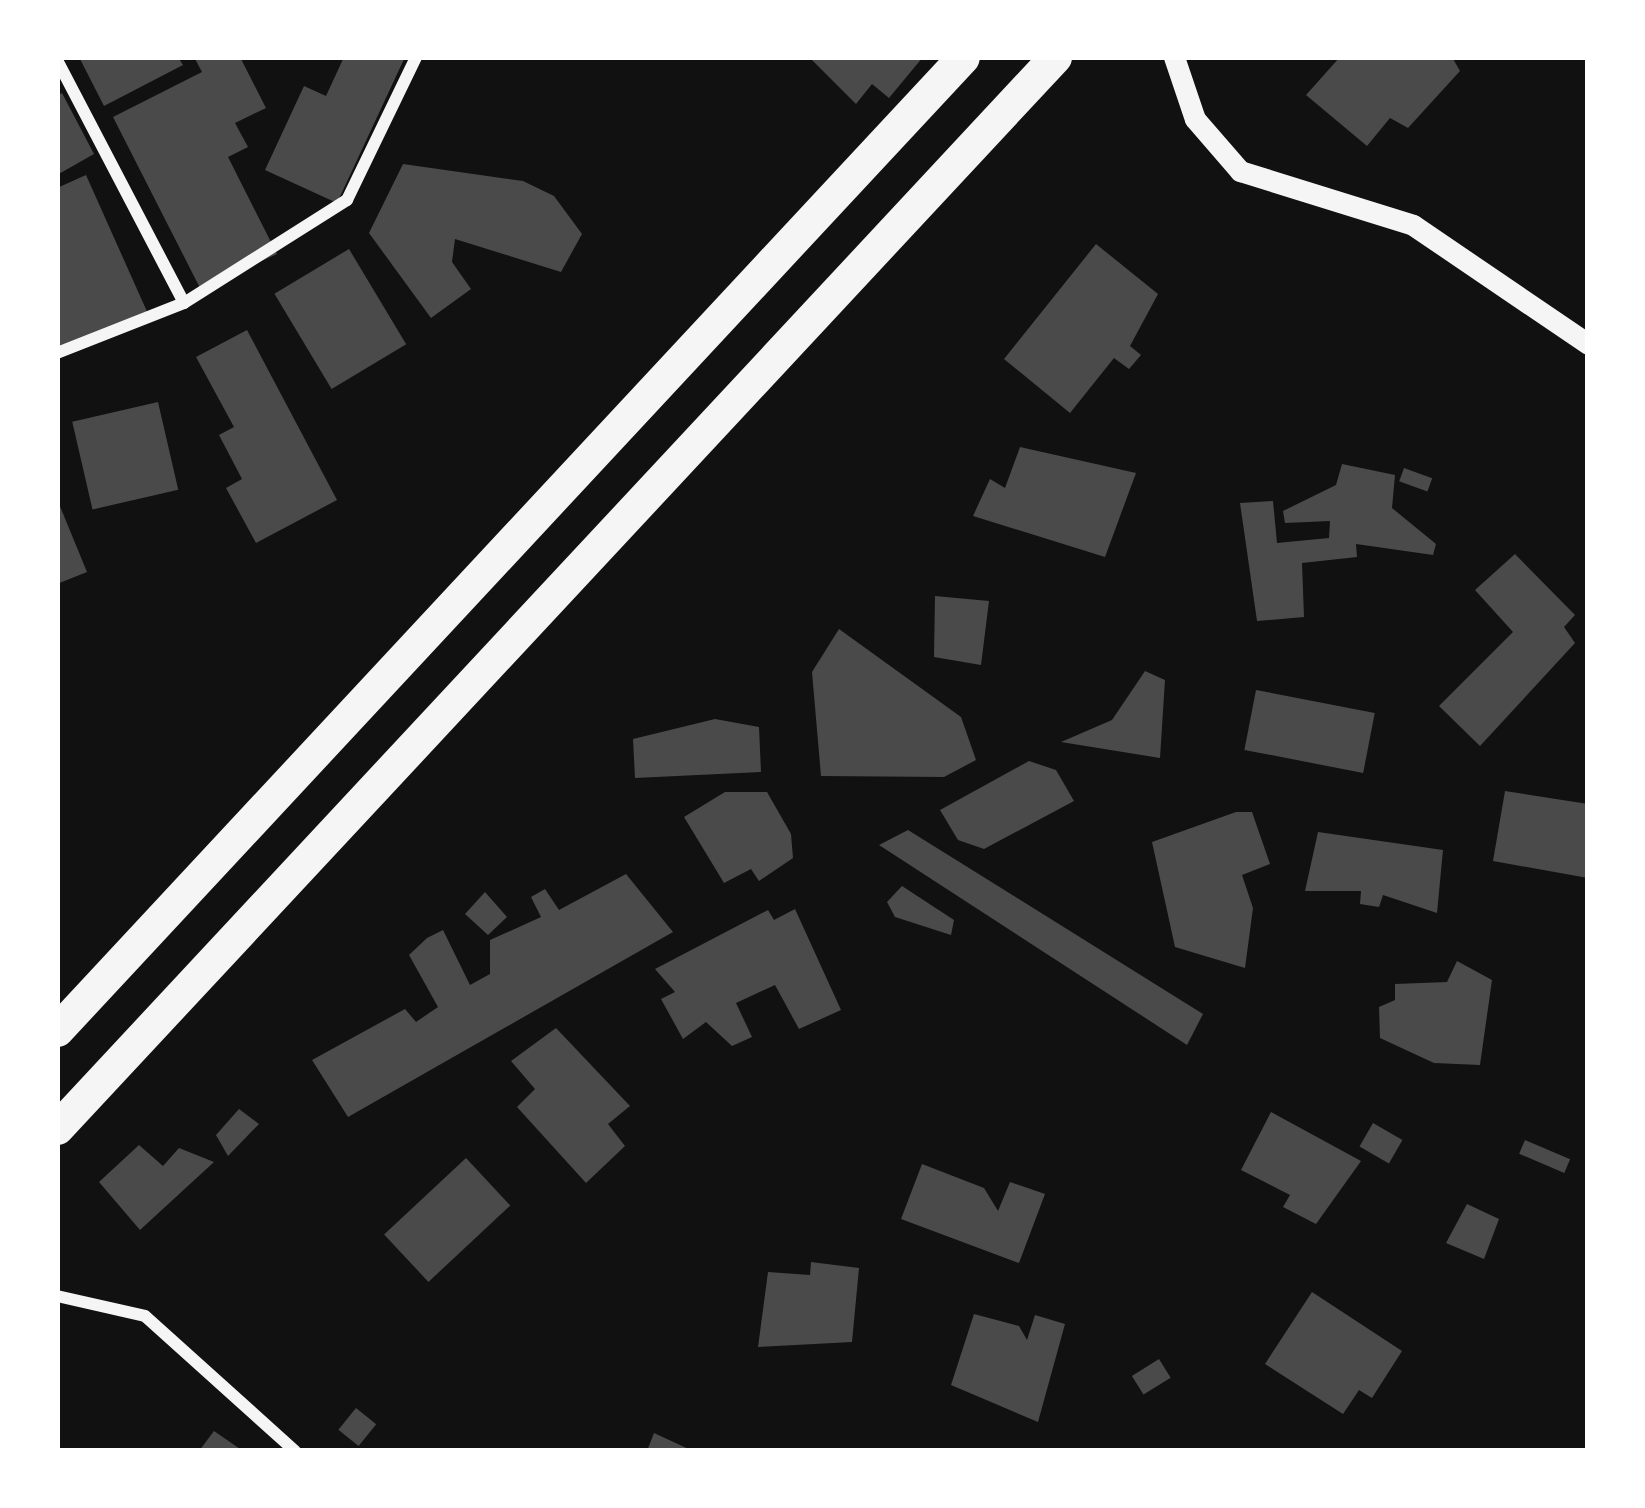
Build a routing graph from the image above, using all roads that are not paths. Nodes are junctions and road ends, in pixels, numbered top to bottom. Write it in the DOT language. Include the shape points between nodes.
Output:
graph roads {
  1 [pos="416,57"];
  2 [pos="963,57"];
  3 [pos="1055,57"];
  4 [pos="1174,57"];
  5 [pos="57,60"];
  6 [pos="184,303"];
  7 [pos="1588,344"];
  8 [pos="57,353"];
  9 [pos="57,1030"];
  10 [pos="57,1128"];
  11 [pos="57,1296"];
  12 [pos="295,1451"];
  1 -- 6 [label="street" via="347,200"];
  2 -- 9 [label="highway"];
  3 -- 10 [label="highway"];
  4 -- 7 [label="street" via="1195,119 1240,171 1413,225"];
  5 -- 6 [label="street"];
  6 -- 8 [label="street"];
  11 -- 12 [label="street" via="145,1316"];
}
